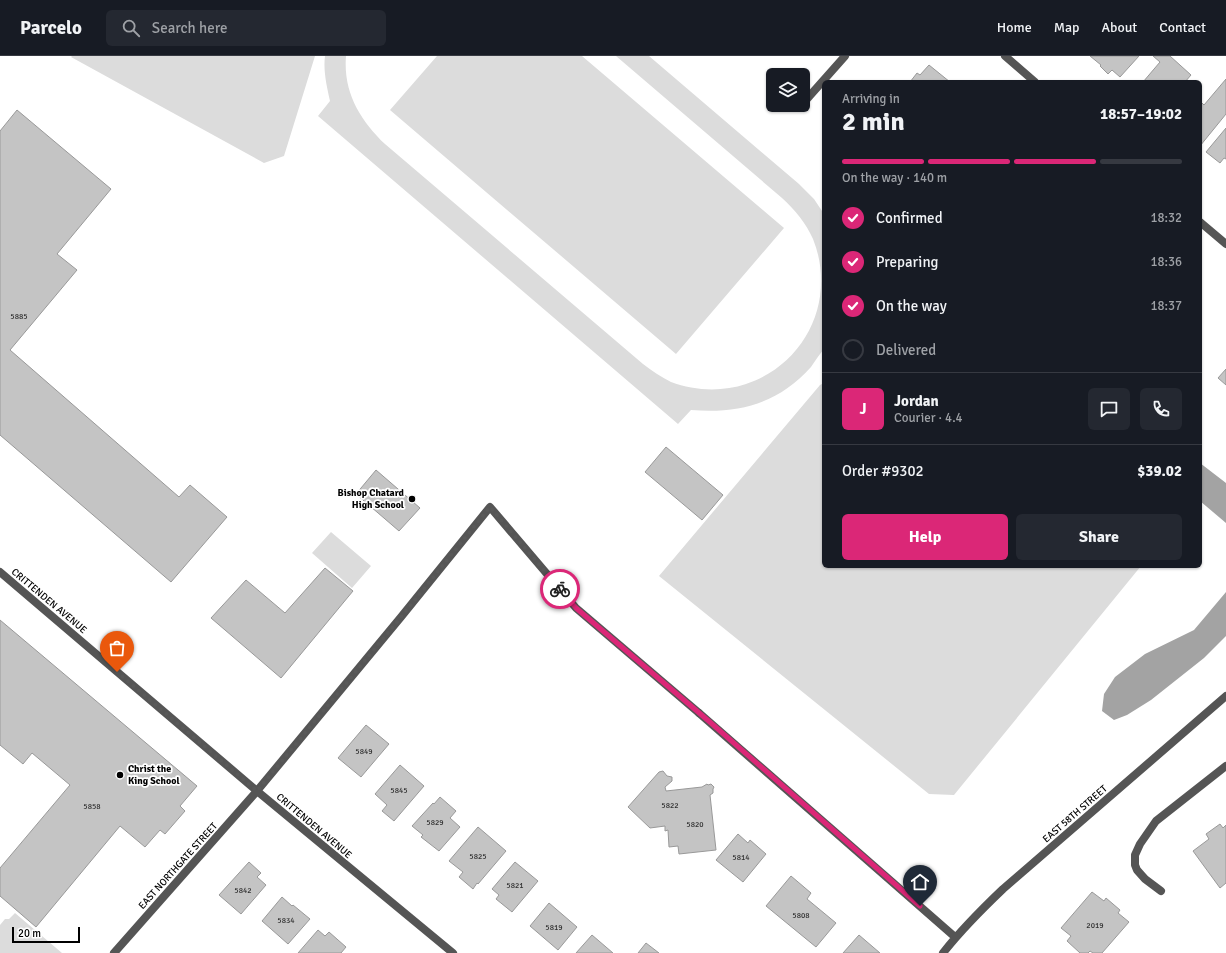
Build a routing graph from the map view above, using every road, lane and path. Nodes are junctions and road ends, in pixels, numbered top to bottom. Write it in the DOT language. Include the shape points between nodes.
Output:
graph roads {
  1 [pos="845,56"];
  2 [pos="1004,56"];
  3 [pos="824,80"];
  4 [pos="1033,80"];
  5 [pos="822,82"];
  6 [pos="810,95"];
  7 [pos="1202,224"];
  8 [pos="1226,244"];
  9 [pos="0,572"];
  10 [pos="1226,696"];
  11 [pos="1226,766"];
  12 [pos="257,791"];
  13 [pos="1161,891"];
  14 [pos="956,936"];
  15 [pos="114,953"];
  16 [pos="453,953"];
  17 [pos="943,953"];
  1 -- 3 [label="street"];
  2 -- 4 [label="street"];
  5 -- 6 [label="street"];
  7 -- 8 [label="street"];
  9 -- 12 [label="street, CRITTENDEN AVENUE"];
  10 -- 14 [label="street, EAST 58TH STREET" via="1003,889"];
  11 -- 13 [label="street" via="1159,818 1140,844 1135,854 1137,870"];
  12 -- 14 [label="street, EAST NORTHGATE STREET" via="490,507 576,608"];
  12 -- 15 [label="street, EAST NORTHGATE STREET"];
  12 -- 16 [label="street, CRITTENDEN AVENUE"];
  14 -- 17 [label="street, EAST 58TH STREET"];
}
